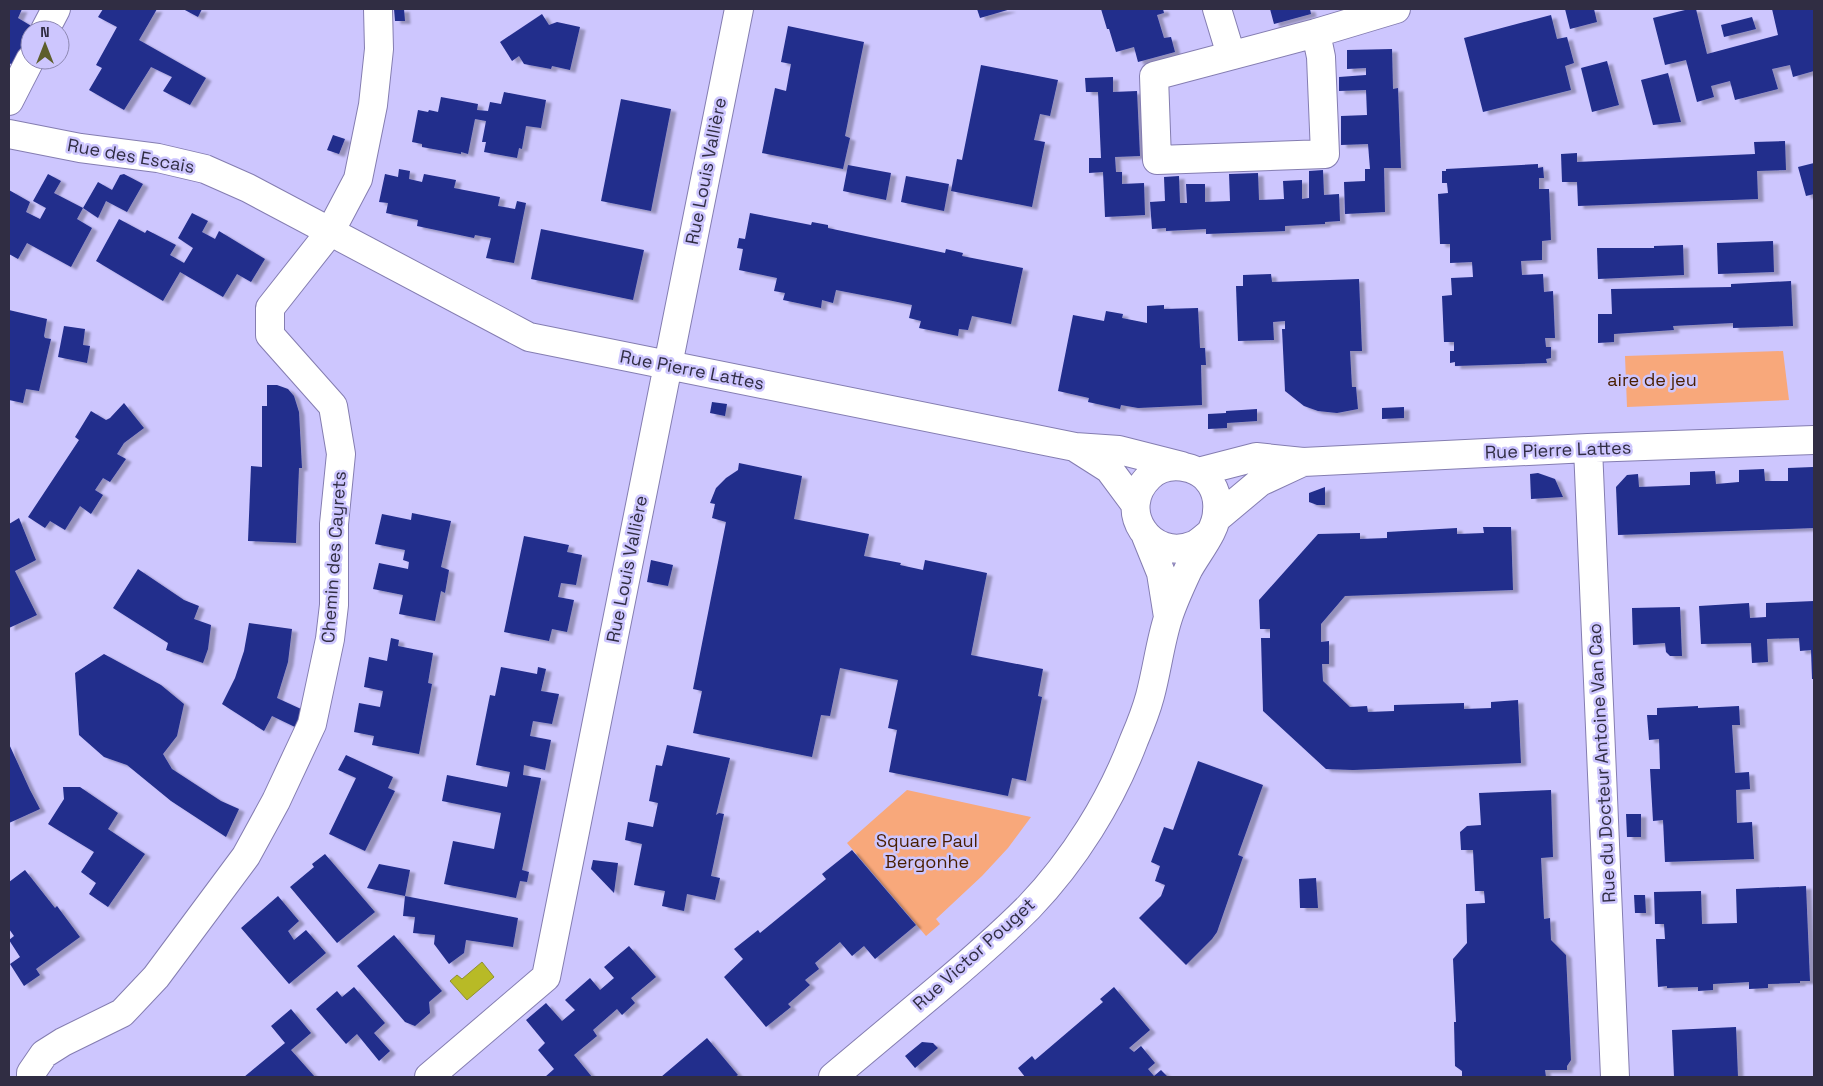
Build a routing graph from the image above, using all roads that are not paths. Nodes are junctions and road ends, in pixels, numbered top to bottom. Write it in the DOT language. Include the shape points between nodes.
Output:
graph roads {
  1 [pos="378,9"];
  2 [pos="739,9"];
  3 [pos="1217,9"];
  4 [pos="1396,9"];
  5 [pos="1316,33"];
  6 [pos="1231,55"];
  7 [pos="25,70"];
  8 [pos="9,101"];
  9 [pos="9,134"];
  10 [pos="330,232"];
  11 [pos="667,365"];
  12 [pos="1814,440"];
  13 [pos="1075,447"];
  14 [pos="1588,448"];
  15 [pos="1303,462"];
  16 [pos="1190,469"];
  17 [pos="1135,504"];
  18 [pos="1213,526"];
  19 [pos="1146,536"];
  20 [pos="1168,617"];
  21 [pos="31,1077"];
  22 [pos="429,1077"];
  23 [pos="833,1077"];
  24 [pos="1615,1077"];
  1 -- 10 [label="street, Chemin des Cayrets" via="379,49 373,105 358,180"];
  2 -- 11 [label="street, Rue Louis Vallière"];
  3 -- 6 [label="street"];
  4 -- 5 [label="street"];
  5 -- 6 [label="street"];
  5 -- 6 [label="street" via="1321,57 1325,154 1157,160 1154,76"];
  7 -- 8 [label="street"];
  9 -- 10 [label="street, Rue des Escais" via="80,148 158,158 205,169"];
  10 -- 11 [label="street, Rue Pierre Lattes" via="530,337"];
  10 -- 21 [label="street, Chemin des Cayrets" via="270,308 270,335 333,406 341,454 334,524 334,605 312,724 246,856 156,977 122,1013 44,1054"];
  11 -- 13 [label="street, Rue Pierre Lattes"];
  11 -- 22 [label="street, Rue Louis Vallière" via="546,977"];
  12 -- 14 [label="street, Rue Pierre Lattes"];
  13 -- 16 [label="street, Rue Pierre Lattes" via="1119,450"];
  13 -- 17 [label="street, Rue Pierre Lattes" via="1108,469"];
  14 -- 15 [label="street, Rue Pierre Lattes"];
  14 -- 24 [label="street, Rue du Docteur Antoine Van Cao"];
  15 -- 16 [label="street, Rue Pierre Lattes" via="1256,457"];
  15 -- 18 [label="street, Rue Pierre Lattes" via="1260,482"];
  16 -- 17 [label="street" via="1165,467 1151,475 1140,488"];
  16 -- 18 [label="street" via="1211,484 1218,500"];
  17 -- 19 [label="street" via="1137,521"];
  18 -- 19 [label="street" via="1195,545 1178,549 1161,546"];
  18 -- 20 [label="street, Rue Victor Pouget" via="1188,569"];
  19 -- 20 [label="street, Rue Victor Pouget" via="1161,573"];
  20 -- 23 [label="street, Rue Victor Pouget" via="1150,697 1134,742 1106,801 1072,856 1030,906 990,944"];
}
